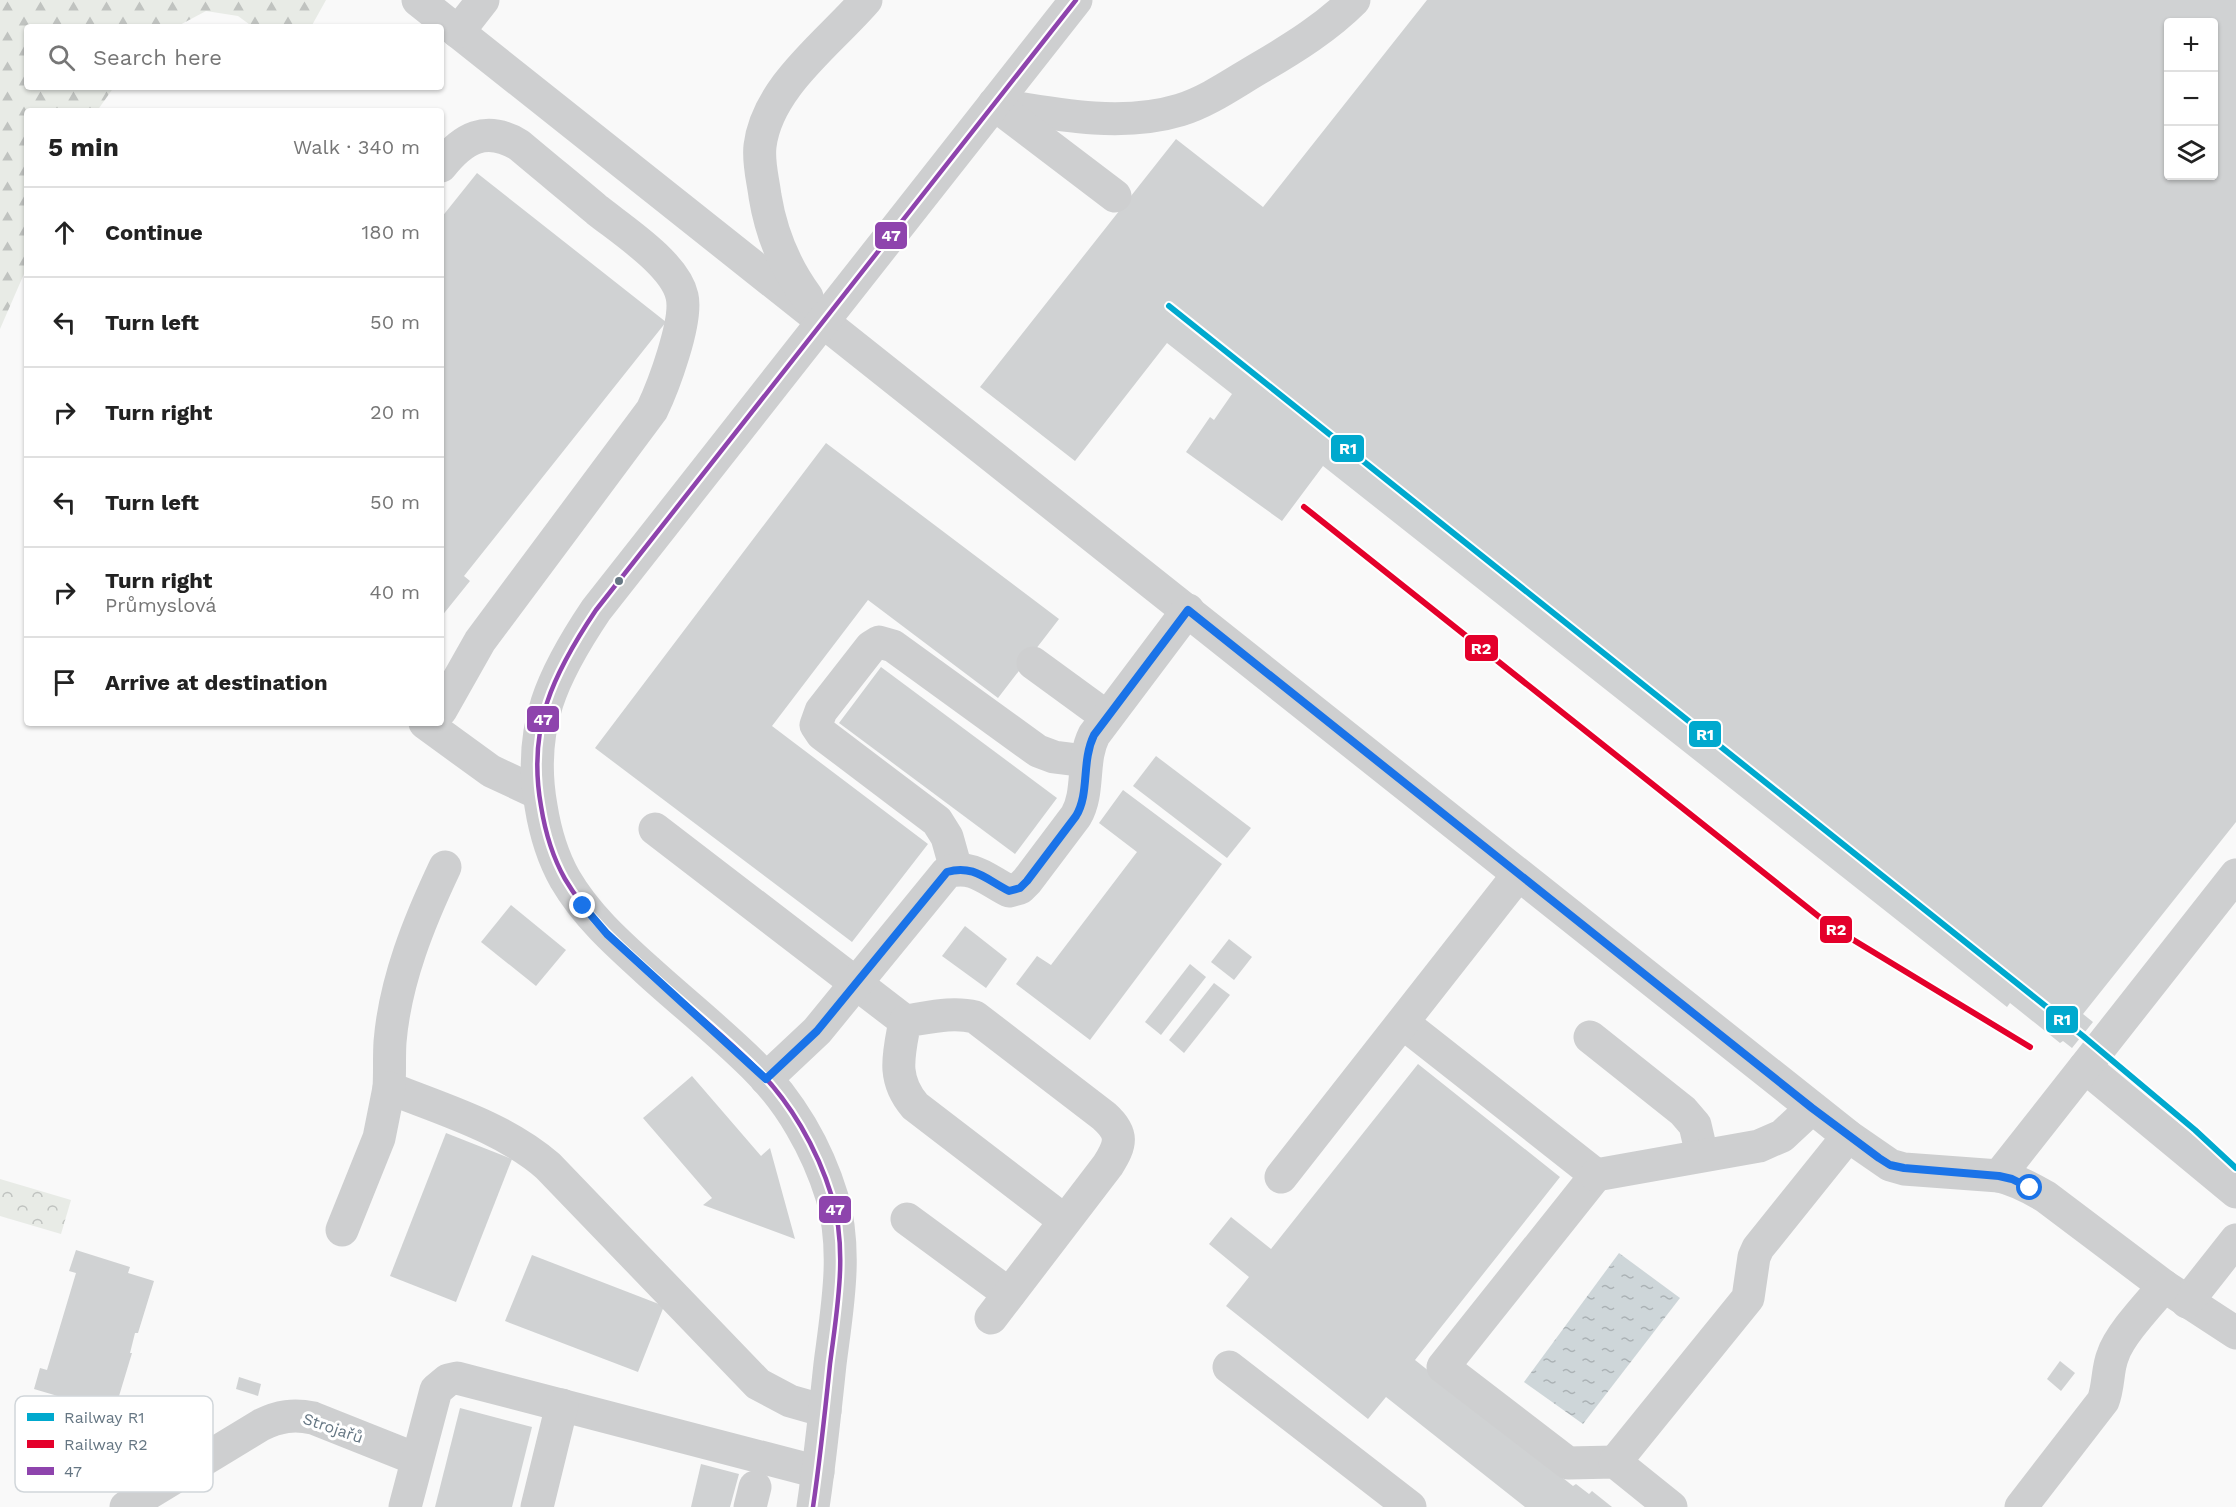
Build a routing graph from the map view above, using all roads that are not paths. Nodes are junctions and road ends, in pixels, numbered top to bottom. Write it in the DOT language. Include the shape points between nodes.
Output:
graph roads {
  1 [pos="418,0"];
  2 [pos="483,0"];
  3 [pos="866,0"];
  4 [pos="1076,0"];
  5 [pos="1354,0"];
  6 [pos="458,32"];
  7 [pos="994,104"];
  8 [pos="444,162"];
  9 [pos="1115,196"];
  10 [pos="824,320"];
  11 [pos="1188,610"];
  12 [pos="1034,663"];
  13 [pos="444,702"];
  14 [pos="1107,717"];
  15 [pos="439,726"];
  16 [pos="1086,761"];
  17 [pos="538,793"];
  18 [pos="655,829"];
  19 [pos="445,867"];
  20 [pos="956,869"];
  21 [pos="1518,875"];
  22 [pos="2236,875"];
  23 [pos="855,984"];
  24 [pos="905,1021"];
  25 [pos="1403,1023"];
  26 [pos="1590,1037"];
  27 [pos="2085,1067"];
  28 [pos="766,1079"];
  29 [pos="390,1088"];
  30 [pos="1812,1108"];
  31 [pos="1848,1136"];
  32 [pos="1702,1155"];
  33 [pos="1596,1175"];
  34 [pos="1999,1176"];
  35 [pos="1281,1177"];
  36 [pos="2236,1192"];
  37 [pos="907,1219"];
  38 [pos="1065,1221"];
  39 [pos="342,1230"];
  40 [pos="2236,1240"];
  41 [pos="2175,1294"];
  42 [pos="2236,1333"];
  43 [pos="1229,1367"];
  44 [pos="562,1405"];
  45 [pos="825,1411"];
  46 [pos="213,1454"];
  47 [pos="417,1459"];
  48 [pos="1615,1462"];
  49 [pos="818,1472"];
  50 [pos="151,1492"];
  51 [pos="126,1507"];
  52 [pos="405,1507"];
  53 [pos="537,1507"];
  54 [pos="813,1507"];
  55 [pos="1410,1507"];
  56 [pos="1671,1507"];
  57 [pos="2021,1507"];
  1 -- 6 [label="street"];
  2 -- 6 [label="street"];
  3 -- 10 [label="street" via="788,82 772,107 759,149 767,206 781,254"];
  4 -- 7 [label="street"];
  5 -- 7 [label="street" via="1317,33 1202,102 1179,110 1114,117 1062,115"];
  6 -- 10 [label="street"];
  7 -- 9 [label="street"];
  7 -- 10 [label="street"];
  8 -- 13 [label="street" via="475,137 505,137 653,256 677,282 684,307 652,410 480,640"];
  10 -- 11 [label="street"];
  10 -- 17 [label="street" via="568,650 550,688 540,723"];
  11 -- 14 [label="street"];
  11 -- 21 [label="street"];
  12 -- 14 [label="street"];
  14 -- 16 [label="street" via="1094,735"];
  15 -- 17 [label="street" via="491,771"];
  16 -- 20 [label="street" via="1080,811 1020,888 1009,891 983,874"];
  16 -- 20 [label="street" via="1038,752 893,646 879,642 871,647 821,711 816,725 822,734 937,821 947,837"];
  17 -- 28 [label="street" via="552,851 583,906 607,934"];
  18 -- 23 [label="street"];
  19 -- 29 [label="street" via="413,943 396,1002 390,1043"];
  20 -- 23 [label="street" via="939,880"];
  21 -- 25 [label="street"];
  21 -- 30 [label="street"];
  22 -- 27 [label="street"];
  23 -- 24 [label="street"];
  23 -- 28 [label="street" via="807,1042"];
  24 -- 38 [label="street" via="898,1066 901,1087 907,1096"];
  24 -- 38 [label="street" via="964,1014 975,1017 1110,1121 1119,1137 1118,1146"];
  25 -- 33 [label="street"];
  25 -- 35 [label="street"];
  26 -- 32 [label="street" via="1683,1111 1695,1125"];
  27 -- 34 [label="street"];
  27 -- 36 [label="street"];
  28 -- 45 [label="street" via="801,1125 832,1196 839,1230 841,1276"];
  29 -- 39 [label="street" via="379,1138"];
  29 -- 45 [label="street" via="499,1132 532,1152 758,1384 790,1401"];
  30 -- 31 [label="street"];
  30 -- 32 [label="street" via="1771,1142"];
  31 -- 34 [label="street" via="1885,1162 1904,1168"];
  31 -- 48 [label="street" via="1758,1248 1748,1298"];
  32 -- 33 [label="street"];
  33 -- 48 [label="street" via="1443,1367 1568,1463"];
  34 -- 41 [label="street" via="2046,1197"];
  37 -- 38 [label="street" via="1000,1306"];
  40 -- 41 [label="street"];
  41 -- 42 [label="street"];
  41 -- 57 [label="street" via="2118,1345 2103,1401"];
  43 -- 55 [label="street"];
  44 -- 47 [label="street" via="457,1378 448,1380 436,1390"];
  44 -- 49 [label="street"];
  44 -- 53 [label="street"];
  45 -- 49 [label="street"];
  46 -- 47 [label="street, Strojařů" via="261,1425 284,1416 300,1415"];
  47 -- 52 [label="street"];
  48 -- 56 [label="street"];
  49 -- 54 [label="street"];
  50 -- 51 [label="street, Strojařů"];
}
